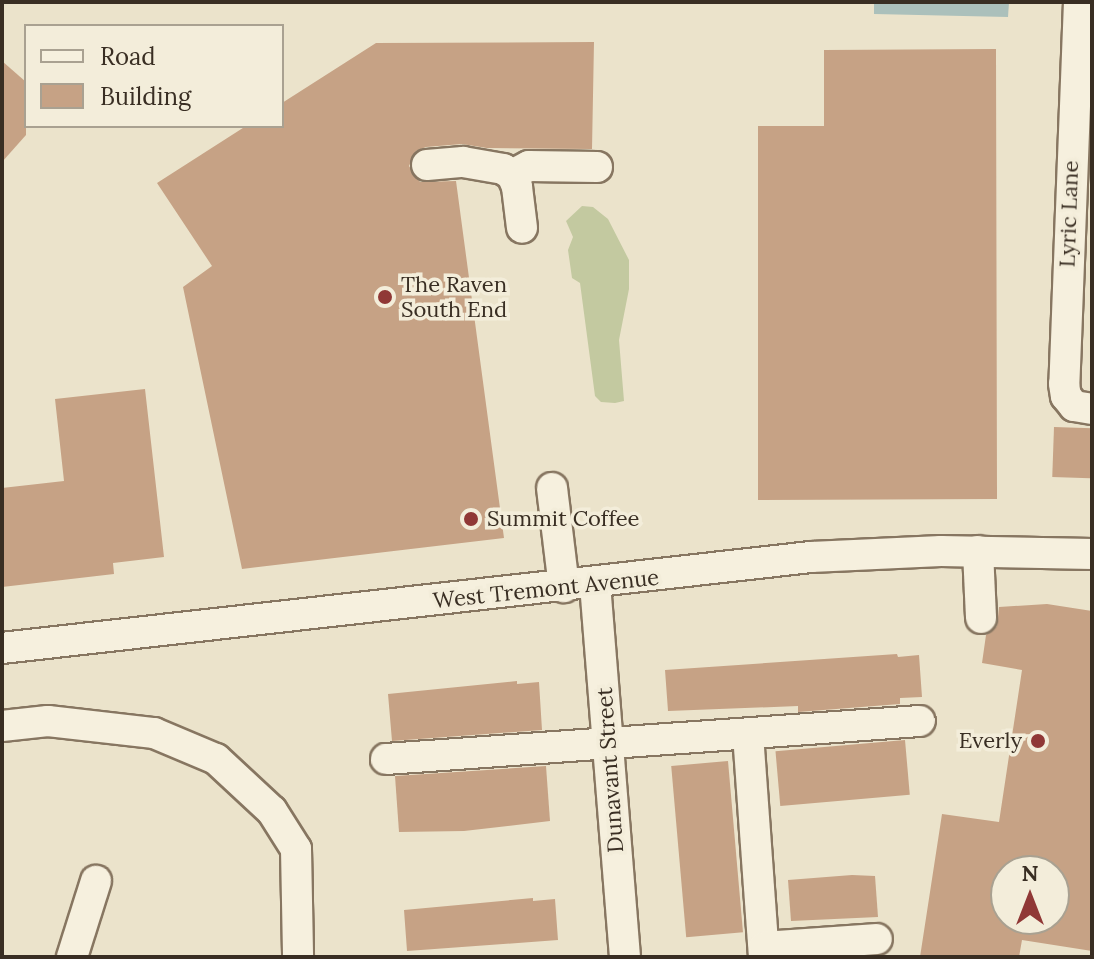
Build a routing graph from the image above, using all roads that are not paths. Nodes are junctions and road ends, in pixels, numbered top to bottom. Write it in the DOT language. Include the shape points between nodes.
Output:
graph roads {
  1 [pos="1079,2"];
  2 [pos="427,165"];
  3 [pos="597,167"];
  4 [pos="512,175"];
  5 [pos="522,228"];
  6 [pos="1092,409"];
  7 [pos="552,488"];
  8 [pos="978,551"];
  9 [pos="1092,554"];
  10 [pos="595,584"];
  11 [pos="564,587"];
  12 [pos="981,618"];
  13 [pos="2,648"];
  14 [pos="920,721"];
  15 [pos="2,726"];
  16 [pos="748,734"];
  17 [pos="609,744"];
  18 [pos="386,759"];
  19 [pos="96,881"];
  20 [pos="877,939"];
  21 [pos="764,952"];
  22 [pos="72,957"];
  23 [pos="298,957"];
  24 [pos="625,957"];
  1 -- 6 [label="street, Lyric Lane" via="1064,384 1074,406"];
  2 -- 4 [label="street" via="463,162"];
  3 -- 4 [label="street" via="529,166"];
  4 -- 5 [label="street"];
  7 -- 11 [label="street"];
  8 -- 9 [label="street, West Tremont Avenue"];
  8 -- 10 [label="street, West Tremont Avenue" via="811,557"];
  8 -- 12 [label="street"];
  10 -- 11 [label="street, West Tremont Avenue"];
  10 -- 17 [label="street, Dunavant Street"];
  11 -- 13 [label="street, West Tremont Avenue"];
  14 -- 16 [label="street"];
  15 -- 23 [label="street" via="48,721 154,733 216,759 272,811 296,849"];
  16 -- 17 [label="street"];
  16 -- 21 [label="street"];
  17 -- 18 [label="street"];
  17 -- 24 [label="street, Dunavant Street"];
  19 -- 22 [label="street"];
  20 -- 21 [label="street"];
}
